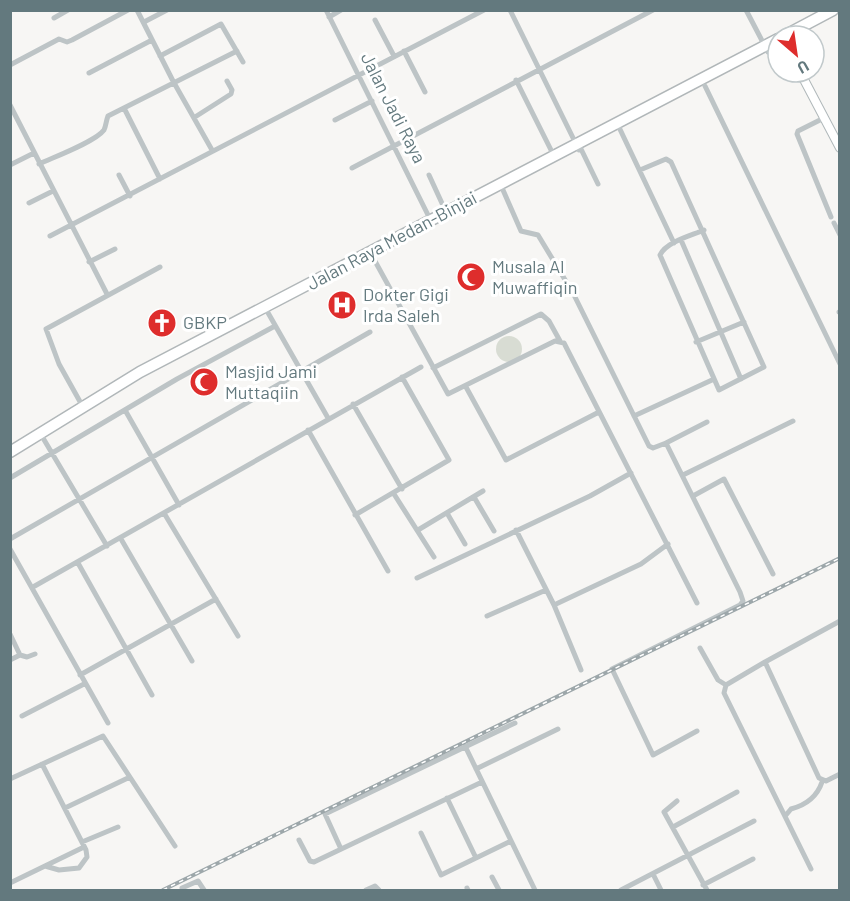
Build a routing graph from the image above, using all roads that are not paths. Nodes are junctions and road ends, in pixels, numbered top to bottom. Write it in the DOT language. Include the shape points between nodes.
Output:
graph roads {
  1 [pos="68,10"];
  2 [pos="128,10"];
  3 [pos="137,10"];
  4 [pos="167,10"];
  5 [pos="326,10"];
  6 [pos="341,10"];
  7 [pos="484,10"];
  8 [pos="510,10"];
  9 [pos="653,10"];
  10 [pos="746,10"];
  11 [pos="833,10"];
  12 [pos="840,15"];
  13 [pos="329,17"];
  14 [pos="54,18"];
  15 [pos="375,20"];
  16 [pos="144,22"];
  17 [pos="807,24"];
  18 [pos="822,24"];
  19 [pos="152,40"];
  20 [pos="766,42"];
  21 [pos="766,50"];
  22 [pos="766,50"];
  23 [pos="237,51"];
  24 [pos="404,51"];
  25 [pos="160,56"];
  26 [pos="394,56"];
  27 [pos="243,62"];
  28 [pos="10,65"];
  29 [pos="539,69"];
  30 [pos="89,73"];
  31 [pos="359,74"];
  32 [pos="173,81"];
  33 [pos="227,81"];
  34 [pos="516,81"];
  35 [pos="807,84"];
  36 [pos="705,86"];
  37 [pos="425,92"];
  38 [pos="372,101"];
  39 [pos="10,105"];
  40 [pos="123,108"];
  41 [pos="195,117"];
  42 [pos="825,118"];
  43 [pos="335,120"];
  44 [pos="618,126"];
  45 [pos="396,145"];
  46 [pos="840,147"];
  47 [pos="578,148"];
  48 [pos="212,150"];
  49 [pos="34,153"];
  50 [pos="554,156"];
  51 [pos="39,164"];
  52 [pos="10,165"];
  53 [pos="352,168"];
  54 [pos="640,170"];
  55 [pos="119,175"];
  56 [pos="429,175"];
  57 [pos="160,179"];
  58 [pos="598,184"];
  59 [pos="503,190"];
  60 [pos="53,191"];
  61 [pos="130,196"];
  62 [pos="29,203"];
  63 [pos="447,212"];
  64 [pos="431,221"];
  65 [pos="71,226"];
  66 [pos="704,230"];
  67 [pos="840,235"];
  68 [pos="50,236"];
  69 [pos="681,240"];
  70 [pos="674,243"];
  71 [pos="115,249"];
  72 [pos="371,255"];
  73 [pos="89,262"];
  74 [pos="160,267"];
  75 [pos="106,294"];
  76 [pos="267,311"];
  77 [pos="744,322"];
  78 [pos="275,326"];
  79 [pos="370,332"];
  80 [pos="720,332"];
  81 [pos="560,341"];
  82 [pos="696,342"];
  83 [pos="840,364"];
  84 [pos="421,368"];
  85 [pos="433,368"];
  86 [pos="302,373"];
  87 [pos="402,377"];
  88 [pos="741,379"];
  89 [pos="712,380"];
  90 [pos="466,387"];
  91 [pos="353,404"];
  92 [pos="84,408"];
  93 [pos="125,410"];
  94 [pos="599,412"];
  95 [pos="634,416"];
  96 [pos="328,418"];
  97 [pos="793,421"];
  98 [pos="707,422"];
  99 [pos="308,430"];
  100 [pos="43,438"];
  101 [pos="666,443"];
  102 [pos="10,452"];
  103 [pos="53,453"];
  104 [pos="152,458"];
  105 [pos="10,459"];
  106 [pos="631,474"];
  107 [pos="683,475"];
  108 [pos="10,478"];
  109 [pos="402,489"];
  110 [pos="483,491"];
  111 [pos="394,494"];
  112 [pos="693,496"];
  113 [pos="474,497"];
  114 [pos="80,498"];
  115 [pos="179,505"];
  116 [pos="164,513"];
  117 [pos="447,513"];
  118 [pos="355,515"];
  119 [pos="418,530"];
  120 [pos="516,530"];
  121 [pos="494,531"];
  122 [pos="10,539"];
  123 [pos="121,539"];
  124 [pos="465,544"];
  125 [pos="668,544"];
  126 [pos="107,546"];
  127 [pos="10,549"];
  128 [pos="434,557"];
  129 [pos="78,563"];
  130 [pos="388,571"];
  131 [pos="773,574"];
  132 [pos="417,579"];
  133 [pos="33,587"];
  134 [pos="546,590"];
  135 [pos="216,599"];
  136 [pos="697,603"];
  137 [pos="554,605"];
  138 [pos="488,616"];
  139 [pos="840,621"];
  140 [pos="170,624"];
  141 [pos="10,634"];
  142 [pos="238,636"];
  143 [pos="700,648"];
  144 [pos="126,650"];
  145 [pos="35,654"];
  146 [pos="20,655"];
  147 [pos="10,660"];
  148 [pos="192,661"];
  149 [pos="765,662"];
  150 [pos="581,670"];
  151 [pos="80,675"];
  152 [pos="84,684"];
  153 [pos="726,685"];
  154 [pos="152,695"];
  155 [pos="22,716"];
  156 [pos="108,723"];
  157 [pos="515,723"];
  158 [pos="558,729"];
  159 [pos="697,731"];
  160 [pos="465,746"];
  161 [pos="42,764"];
  162 [pos="476,769"];
  163 [pos="840,774"];
  164 [pos="130,777"];
  165 [pos="10,779"];
  166 [pos="482,782"];
  167 [pos="822,782"];
  168 [pos="737,792"];
  169 [pos="447,798"];
  170 [pos="677,801"];
  171 [pos="781,807"];
  172 [pos="65,808"];
  173 [pos="790,809"];
  174 [pos="786,815"];
  175 [pos="754,821"];
  176 [pos="118,827"];
  177 [pos="673,827"];
  178 [pos="422,833"];
  179 [pos="299,840"];
  180 [pos="511,841"];
  181 [pos="83,844"];
  182 [pos="175,846"];
  183 [pos="341,849"];
  184 [pos="688,857"];
  185 [pos="476,858"];
  186 [pos="753,859"];
  187 [pos="45,866"];
  188 [pos="811,869"];
  189 [pos="653,874"];
  190 [pos="492,877"];
  191 [pos="10,883"];
  192 [pos="182,888"];
  193 [pos="705,888"];
  194 [pos="621,890"];
  195 [pos="204,891"];
  196 [pos="366,891"];
  197 [pos="379,891"];
  198 [pos="499,891"];
  199 [pos="535,891"];
  200 [pos="661,891"];
  1 -- 14 [label="street"];
  2 -- 28 [label="street" via="72,40 59,39"];
  3 -- 16 [label="street"];
  4 -- 16 [label="street"];
  5 -- 13 [label="street, Jalan Jadi Raya"];
  6 -- 13 [label="street"];
  7 -- 24 [label="street"];
  8 -- 29 [label="street"];
  9 -- 29 [label="street"];
  10 -- 20 [label="street"];
  11 -- 17 [label="highway"];
  12 -- 18 [label="highway"];
  13 -- 31 [label="street, Jalan Jadi Raya"];
  15 -- 26 [label="street"];
  16 -- 19 [label="street"];
  19 -- 25 [label="street"];
  19 -- 30 [label="street"];
  21 -- 36 [label="highway, Jalan Raya Medan-Binjai"];
  22 -- 44 [label="highway, Jalan Raya Medan-Binjai"];
  23 -- 25 [label="street" via="220,24"];
  23 -- 27 [label="street"];
  23 -- 32 [label="street"];
  24 -- 26 [label="street"];
  24 -- 37 [label="street"];
  25 -- 32 [label="street"];
  26 -- 31 [label="street"];
  29 -- 34 [label="street"];
  29 -- 47 [label="street"];
  31 -- 38 [label="street, Jalan Jadi Raya"];
  31 -- 48 [label="street"];
  32 -- 40 [label="street"];
  32 -- 41 [label="street"];
  33 -- 41 [label="street" via="231,94"];
  34 -- 45 [label="street"];
  34 -- 50 [label="street"];
  35 -- 42 [label="street"];
  36 -- 44 [label="highway, Jalan Raya Medan-Binjai"];
  36 -- 83 [label="street"];
  38 -- 43 [label="street"];
  38 -- 45 [label="street, Jalan Jadi Raya"];
  39 -- 49 [label="street"];
  40 -- 51 [label="street" via="108,116 100,133"];
  40 -- 57 [label="street"];
  41 -- 48 [label="street"];
  42 -- 46 [label="street"];
  42 -- 67 [label="street" via="796,134"];
  44 -- 47 [label="highway, Jalan Raya Medan-Binjai"];
  44 -- 54 [label="street"];
  45 -- 53 [label="street"];
  45 -- 64 [label="street, Jalan Jadi Raya"];
  47 -- 50 [label="highway, Jalan Raya Medan-Binjai"];
  47 -- 58 [label="street"];
  47 -- 59 [label="highway, Jalan Raya Medan-Binjai"];
  48 -- 57 [label="street"];
  49 -- 51 [label="street"];
  49 -- 52 [label="street"];
  50 -- 63 [label="highway, Jalan Raya Medan-Binjai"];
  51 -- 60 [label="street"];
  54 -- 66 [label="street" via="669,160"];
  54 -- 70 [label="street"];
  55 -- 61 [label="street"];
  56 -- 63 [label="street"];
  57 -- 61 [label="street"];
  59 -- 72 [label="highway, Jalan Raya Medan-Binjai"];
  59 -- 95 [label="street" via="521,231 538,235 573,293"];
  60 -- 62 [label="street"];
  60 -- 65 [label="street"];
  61 -- 65 [label="street"];
  63 -- 64 [label="highway, Jalan Raya Medan-Binjai"];
  64 -- 72 [label="highway, Jalan Raya Medan-Binjai"];
  65 -- 68 [label="street"];
  65 -- 73 [label="street"];
  66 -- 69 [label="street"];
  66 -- 77 [label="street"];
  69 -- 70 [label="street"];
  69 -- 80 [label="street"];
  70 -- 82 [label="street" via="660,255"];
  71 -- 73 [label="street"];
  72 -- 76 [label="highway, Jalan Raya Medan-Binjai"];
  72 -- 85 [label="street"];
  72 -- 92 [label="highway, Jalan Raya Medan-Binjai" via="140,372"];
  73 -- 75 [label="street"];
  74 -- 75 [label="street"];
  75 -- 92 [label="street" via="46,329 59,364"];
  76 -- 78 [label="street"];
  76 -- 92 [label="highway, Jalan Raya Medan-Binjai"];
  77 -- 80 [label="street"];
  77 -- 88 [label="street" via="764,367"];
  78 -- 86 [label="street"];
  78 -- 93 [label="street"];
  79 -- 86 [label="street"];
  80 -- 82 [label="street"];
  80 -- 88 [label="street"];
  81 -- 85 [label="street" via="541,314"];
  81 -- 90 [label="street"];
  81 -- 94 [label="street"];
  82 -- 89 [label="street"];
  84 -- 87 [label="street"];
  85 -- 90 [label="street" via="448,394"];
  86 -- 96 [label="street"];
  86 -- 104 [label="street"];
  87 -- 91 [label="street"];
  87 -- 109 [label="street" via="449,460"];
  88 -- 89 [label="street" via="718,390"];
  89 -- 95 [label="street"];
  90 -- 94 [label="street" via="506,460"];
  91 -- 96 [label="street"];
  91 -- 109 [label="street"];
  92 -- 100 [label="highway, Jalan Raya Medan-Binjai"];
  92 -- 102 [label="highway, Jalan Raya Medan-Binjai"];
  93 -- 103 [label="street"];
  93 -- 104 [label="street"];
  94 -- 106 [label="street"];
  95 -- 101 [label="street" via="649,446"];
  96 -- 99 [label="street"];
  97 -- 107 [label="street"];
  98 -- 101 [label="street"];
  99 -- 115 [label="street"];
  99 -- 118 [label="street"];
  100 -- 103 [label="street"];
  100 -- 105 [label="highway, Jalan Raya Medan-Binjai"];
  101 -- 107 [label="street"];
  103 -- 108 [label="street"];
  103 -- 114 [label="street"];
  104 -- 114 [label="street"];
  104 -- 115 [label="street"];
  106 -- 120 [label="street"];
  106 -- 125 [label="street"];
  107 -- 112 [label="street"];
  109 -- 111 [label="street"];
  110 -- 113 [label="street"];
  111 -- 118 [label="street"];
  111 -- 119 [label="street"];
  112 -- 131 [label="street" via="724,479"];
  112 -- 159 [label="street" via="735,580 741,603 612,671 653,755"];
  113 -- 117 [label="street"];
  113 -- 121 [label="street"];
  114 -- 122 [label="street"];
  114 -- 126 [label="street"];
  115 -- 116 [label="street"];
  116 -- 123 [label="street"];
  116 -- 135 [label="street"];
  117 -- 119 [label="street"];
  117 -- 124 [label="street"];
  118 -- 130 [label="street"];
  119 -- 128 [label="street"];
  120 -- 132 [label="street"];
  120 -- 134 [label="street"];
  123 -- 126 [label="street"];
  123 -- 140 [label="street"];
  125 -- 136 [label="street"];
  125 -- 137 [label="street" via="641,564"];
  126 -- 129 [label="street"];
  127 -- 133 [label="street"];
  129 -- 133 [label="street"];
  129 -- 144 [label="street"];
  133 -- 151 [label="street"];
  134 -- 137 [label="street"];
  134 -- 138 [label="street"];
  135 -- 140 [label="street"];
  135 -- 142 [label="street"];
  137 -- 150 [label="street"];
  139 -- 149 [label="street"];
  140 -- 144 [label="street"];
  140 -- 148 [label="street"];
  141 -- 146 [label="street"];
  143 -- 153 [label="street" via="718,680"];
  144 -- 151 [label="street"];
  144 -- 154 [label="street"];
  145 -- 146 [label="street" via="24,658"];
  146 -- 147 [label="street"];
  149 -- 153 [label="street"];
  149 -- 167 [label="street"];
  151 -- 152 [label="street"];
  152 -- 155 [label="street"];
  152 -- 156 [label="street"];
  153 -- 171 [label="street" via="724,693"];
  157 -- 160 [label="street"];
  158 -- 162 [label="street"];
  160 -- 162 [label="street"];
  160 -- 183 [label="street" via="325,814"];
  161 -- 164 [label="street" via="103,736"];
  161 -- 165 [label="street"];
  161 -- 172 [label="street"];
  162 -- 166 [label="street"];
  163 -- 167 [label="street"];
  164 -- 172 [label="street"];
  164 -- 182 [label="street"];
  166 -- 169 [label="street"];
  166 -- 180 [label="street"];
  167 -- 173 [label="street" via="819,793 800,807"];
  168 -- 177 [label="street"];
  169 -- 183 [label="street"];
  169 -- 185 [label="street"];
  170 -- 177 [label="street" via="664,812"];
  171 -- 173 [label="street"];
  171 -- 174 [label="street"];
  172 -- 181 [label="street"];
  173 -- 174 [label="street"];
  174 -- 188 [label="street"];
  175 -- 184 [label="street"];
  176 -- 181 [label="street"];
  177 -- 184 [label="street"];
  178 -- 185 [label="street" via="441,875"];
  179 -- 183 [label="street" via="312,862"];
  180 -- 185 [label="street"];
  180 -- 199 [label="street"];
  181 -- 187 [label="street"];
  181 -- 187 [label="street" via="87,857 79,868 59,870"];
  184 -- 189 [label="street"];
  184 -- 193 [label="street"];
  186 -- 193 [label="street"];
  187 -- 191 [label="street"];
  189 -- 194 [label="street"];
  189 -- 200 [label="street"];
  190 -- 198 [label="street"];
  192 -- 195 [label="street" via="198,881"];
  196 -- 197 [label="street" via="375,886"];
}
